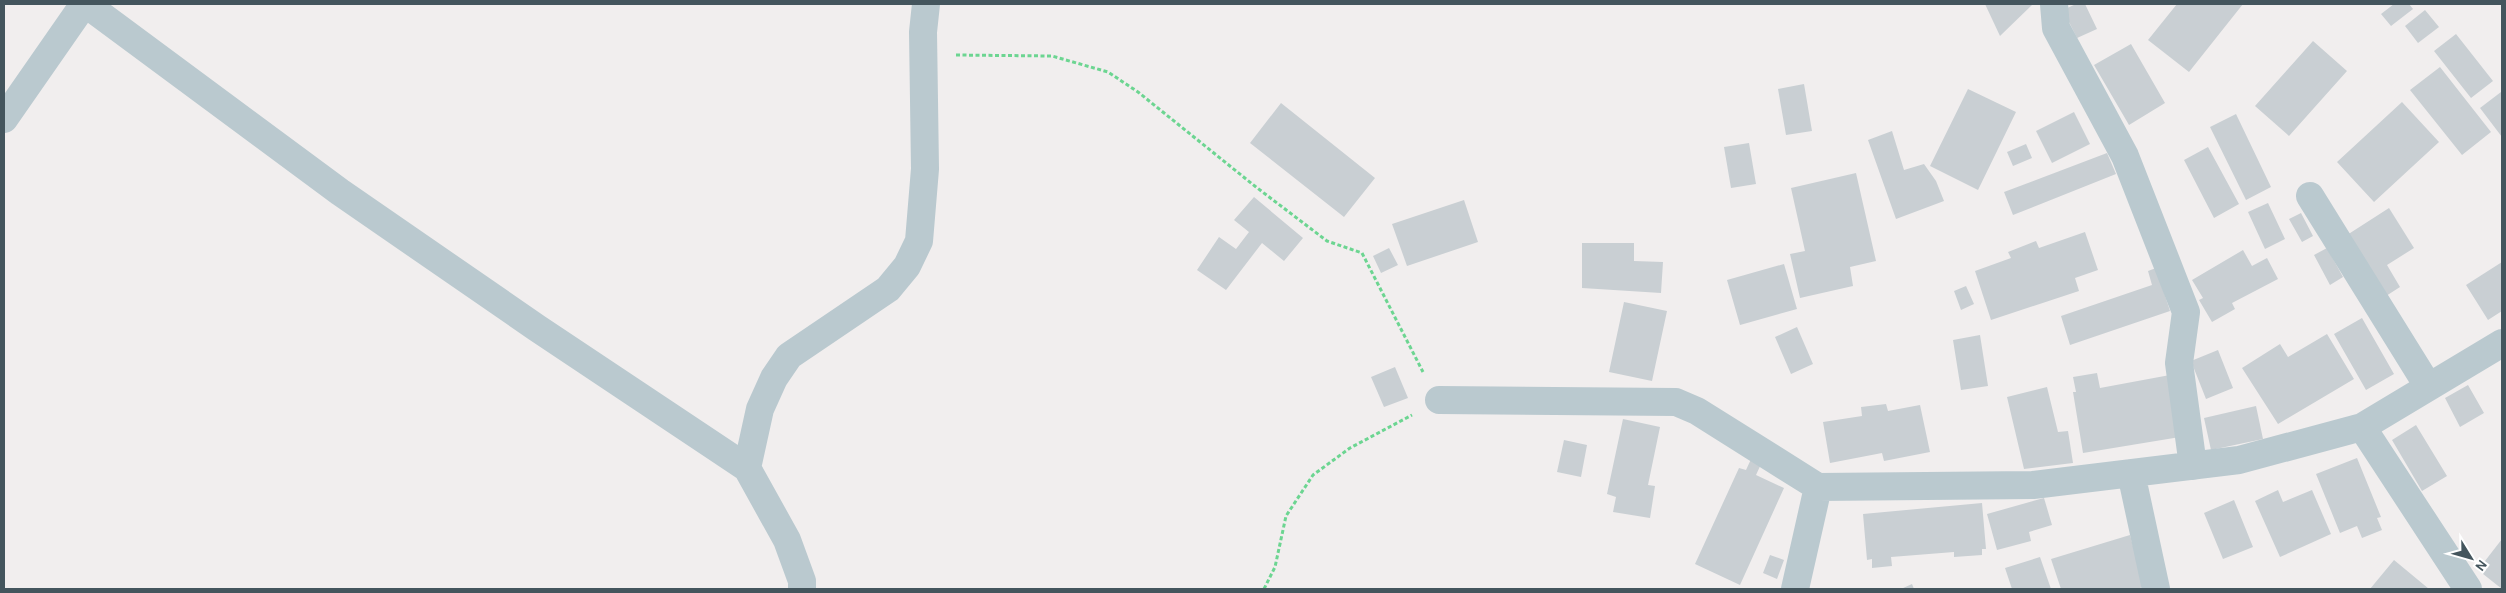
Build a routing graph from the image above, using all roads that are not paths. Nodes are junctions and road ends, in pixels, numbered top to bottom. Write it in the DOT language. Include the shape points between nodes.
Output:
graph roads {
  1 [pos="85,4"];
  2 [pos="926,4"];
  3 [pos="2054,4"];
  4 [pos="4,120"];
  5 [pos="2310,196"];
  6 [pos="2502,342"];
  7 [pos="2428,386"];
  8 [pos="1439,400"];
  9 [pos="2362,427"];
  10 [pos="2193,466"];
  11 [pos="747,468"];
  12 [pos="2131,473"];
  13 [pos="1818,487"];
  14 [pos="802,589"];
  15 [pos="1796,589"];
  16 [pos="2156,589"];
  17 [pos="2468,589"];
  1 -- 4 [label="street"];
  1 -- 11 [label="street" via="348,198"];
  2 -- 11 [label="street" via="923,54 925,169 919,241 907,266 888,289 789,356 774,378 760,410"];
  3 -- 10 [label="street" via="2056,28 2125,156 2186,312 2179,363"];
  5 -- 7 [label="street"];
  6 -- 7 [label="street"];
  7 -- 9 [label="street"];
  8 -- 13 [label="street" via="1676,402 1697,411"];
  9 -- 10 [label="street" via="2239,460"];
  9 -- 17 [label="street"];
  10 -- 12 [label="street"];
  11 -- 14 [label="street" via="787,540"];
  12 -- 13 [label="street" via="2033,485"];
  12 -- 16 [label="street"];
  13 -- 15 [label="street"];
}
